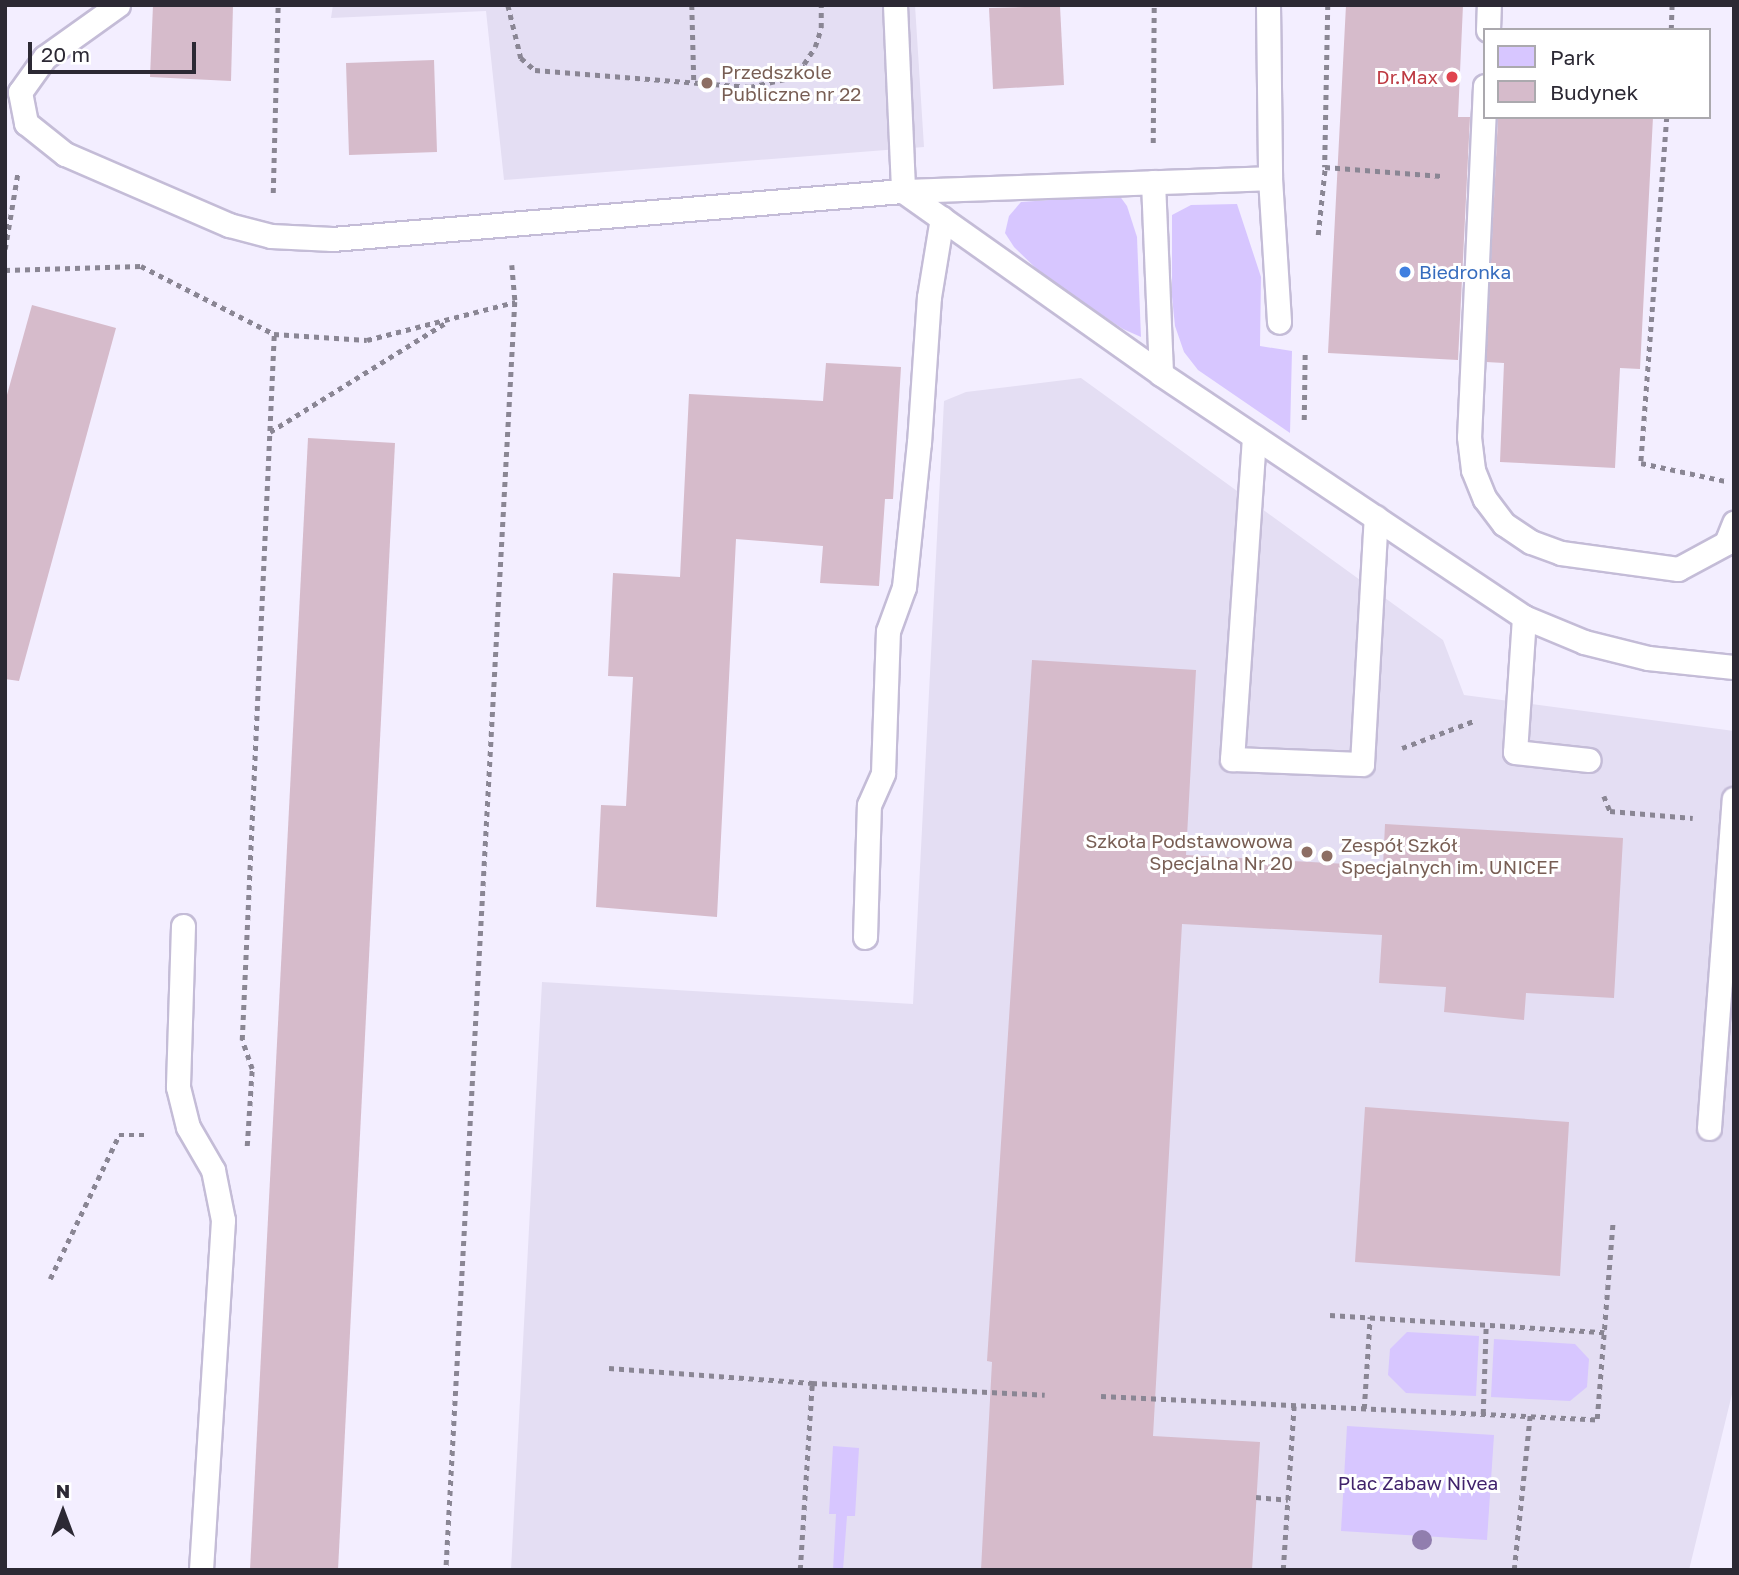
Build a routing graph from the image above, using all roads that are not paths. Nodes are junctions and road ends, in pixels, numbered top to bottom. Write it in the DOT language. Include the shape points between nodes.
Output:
graph roads {
  1 [pos="118,5"];
  2 [pos="895,5"];
  3 [pos="1268,5"];
  4 [pos="1489,5"];
  5 [pos="1488,28"];
  6 [pos="1484,108"];
  7 [pos="1270,177"];
  8 [pos="1153,182"];
  9 [pos="904,191"];
  10 [pos="942,218"];
  11 [pos="1279,322"];
  12 [pos="1161,374"];
  13 [pos="1254,437"];
  14 [pos="1376,517"];
  15 [pos="1734,523"];
  16 [pos="1524,617"];
  17 [pos="1734,667"];
  18 [pos="1589,760"];
  19 [pos="1733,810"];
  20 [pos="183,926"];
  21 [pos="864,937"];
  22 [pos="1709,1128"];
  23 [pos="201,1570"];
  1 -- 9 [label="lane" via="46,57 20,92 26,123 65,154 229,225 271,236 332,239"];
  2 -- 9 [label="lane"];
  3 -- 7 [label="lane"];
  4 -- 5 [label="lane"];
  6 -- 15 [label="lane" via="1469,437 1473,470 1485,499 1504,524 1531,542 1561,552 1678,569 1726,543"];
  7 -- 8 [label="lane"];
  7 -- 11 [label="lane"];
  8 -- 9 [label="lane"];
  8 -- 12 [label="lane"];
  9 -- 10 [label="lane"];
  10 -- 12 [label="lane"];
  10 -- 21 [label="lane" via="929,297 904,587 888,631 883,773 869,805"];
  12 -- 13 [label="lane"];
  13 -- 14 [label="lane"];
  13 -- 14 [label="lane" via="1232,759 1362,764"];
  14 -- 16 [label="lane"];
  16 -- 17 [label="lane" via="1584,642 1648,658"];
  16 -- 18 [label="lane" via="1515,752"];
  19 -- 22 [label="lane"];
  20 -- 23 [label="lane" via="178,1087 193,1136 213,1170 223,1220"];
}
